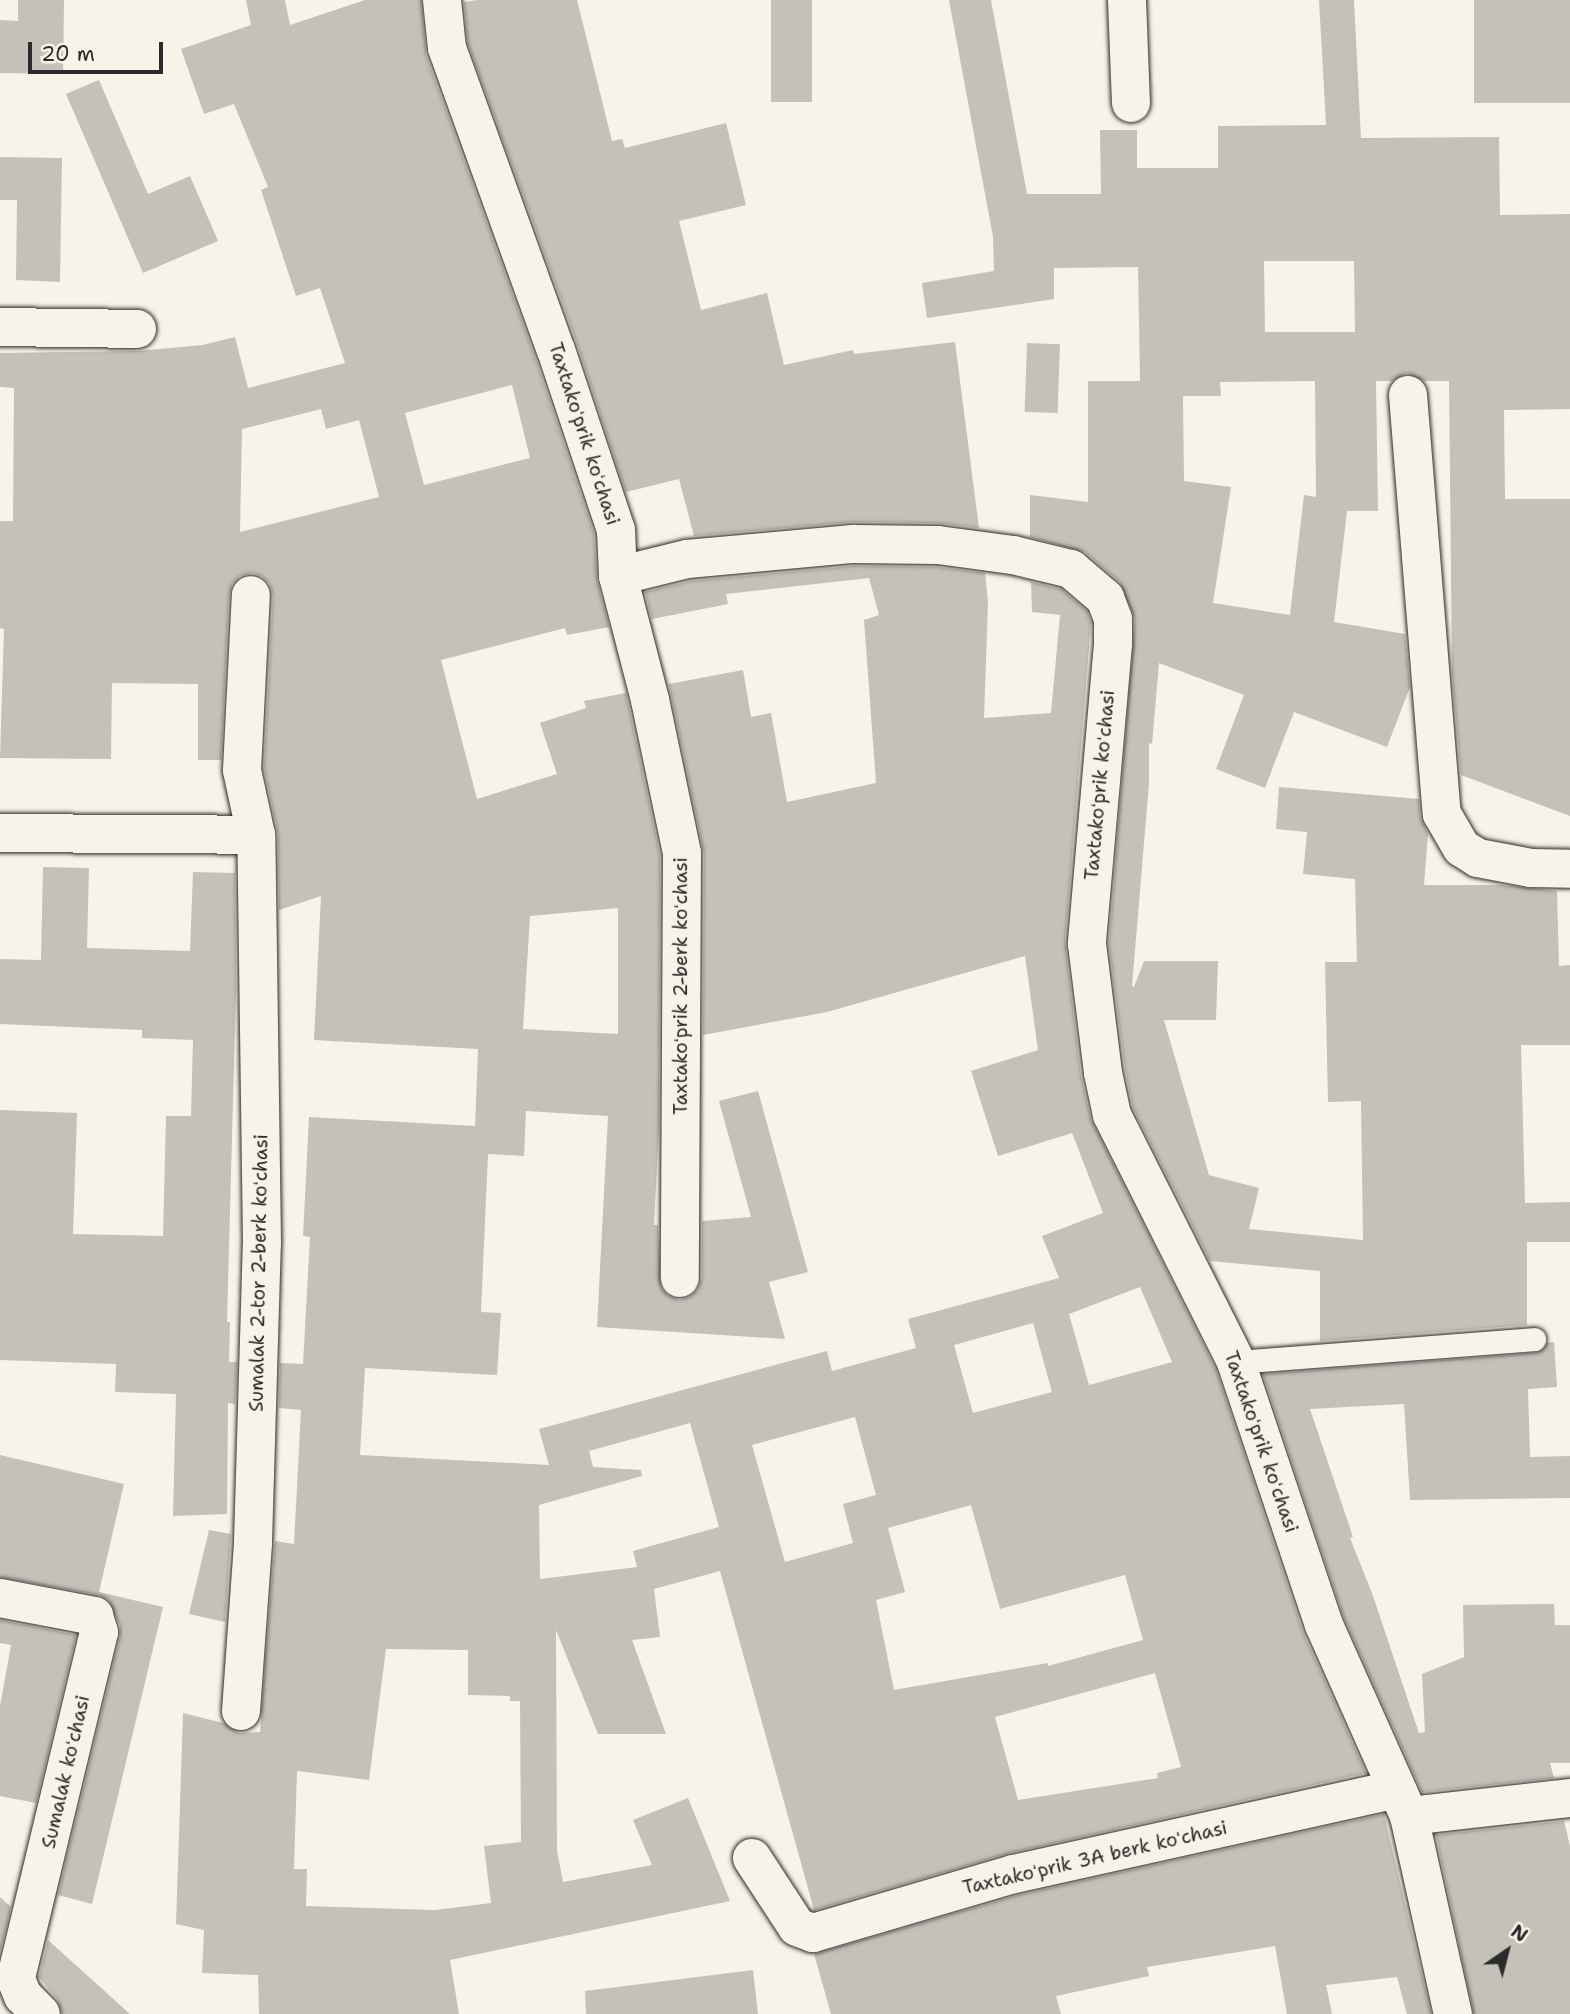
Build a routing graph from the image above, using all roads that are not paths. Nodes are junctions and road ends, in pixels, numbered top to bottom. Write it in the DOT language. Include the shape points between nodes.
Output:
graph roads {
  1 [pos="442,0"];
  2 [pos="1127,0"];
  3 [pos="1131,103"];
  4 [pos="0,327"];
  5 [pos="137,329"];
  6 [pos="1408,395"];
  7 [pos="618,576"];
  8 [pos="251,595"];
  9 [pos="0,833"];
  10 [pos="256,835"];
  11 [pos="1570,869"];
  12 [pos="680,1278"];
  13 [pos="1534,1339"];
  14 [pos="1236,1362"];
  15 [pos="0,1598"];
  16 [pos="242,1711"];
  17 [pos="1570,1798"];
  18 [pos="1402,1802"];
  19 [pos="752,1858"];
  20 [pos="41,2014"];
  21 [pos="1453,2014"];
  1 -- 7 [label="street, Taxtakoʻprik koʻchasi" via="447,48 616,530"];
  2 -- 3 [label="street"];
  4 -- 5 [label="street"];
  6 -- 11 [label="street" via="1442,814 1462,848 1478,858 1531,868"];
  7 -- 12 [label="street, Taxtakoʻprik 2-berk koʻchasi" via="682,853"];
  7 -- 14 [label="street, Taxtakoʻprik koʻchasi" via="701,558 853,544 938,545 1071,569 1105,598 1113,619 1112,644 1087,944 1103,1073 1112,1115"];
  8 -- 10 [label="street, Sumalak 2-tor 2-berk koʻchasi" via="242,770"];
  9 -- 10 [label="street"];
  10 -- 16 [label="street, Sumalak 2-tor 2-berk koʻchasi" via="262,1243 253,1542"];
  13 -- 14 [label="lane"];
  14 -- 18 [label="street, Taxtakoʻprik koʻchasi" via="1324,1625"];
  15 -- 20 [label="street, Sumalak koʻchasi" via="94,1616 99,1632 16,1979 23,1996"];
  17 -- 18 [label="street, Taxtakoʻprik 3A berk koʻchasi"];
  18 -- 19 [label="street, Taxtakoʻprik 3A berk koʻchasi" via="1014,1874 813,1933 797,1927"];
  18 -- 21 [label="street, Taxtakoʻprik koʻchasi"];
}
